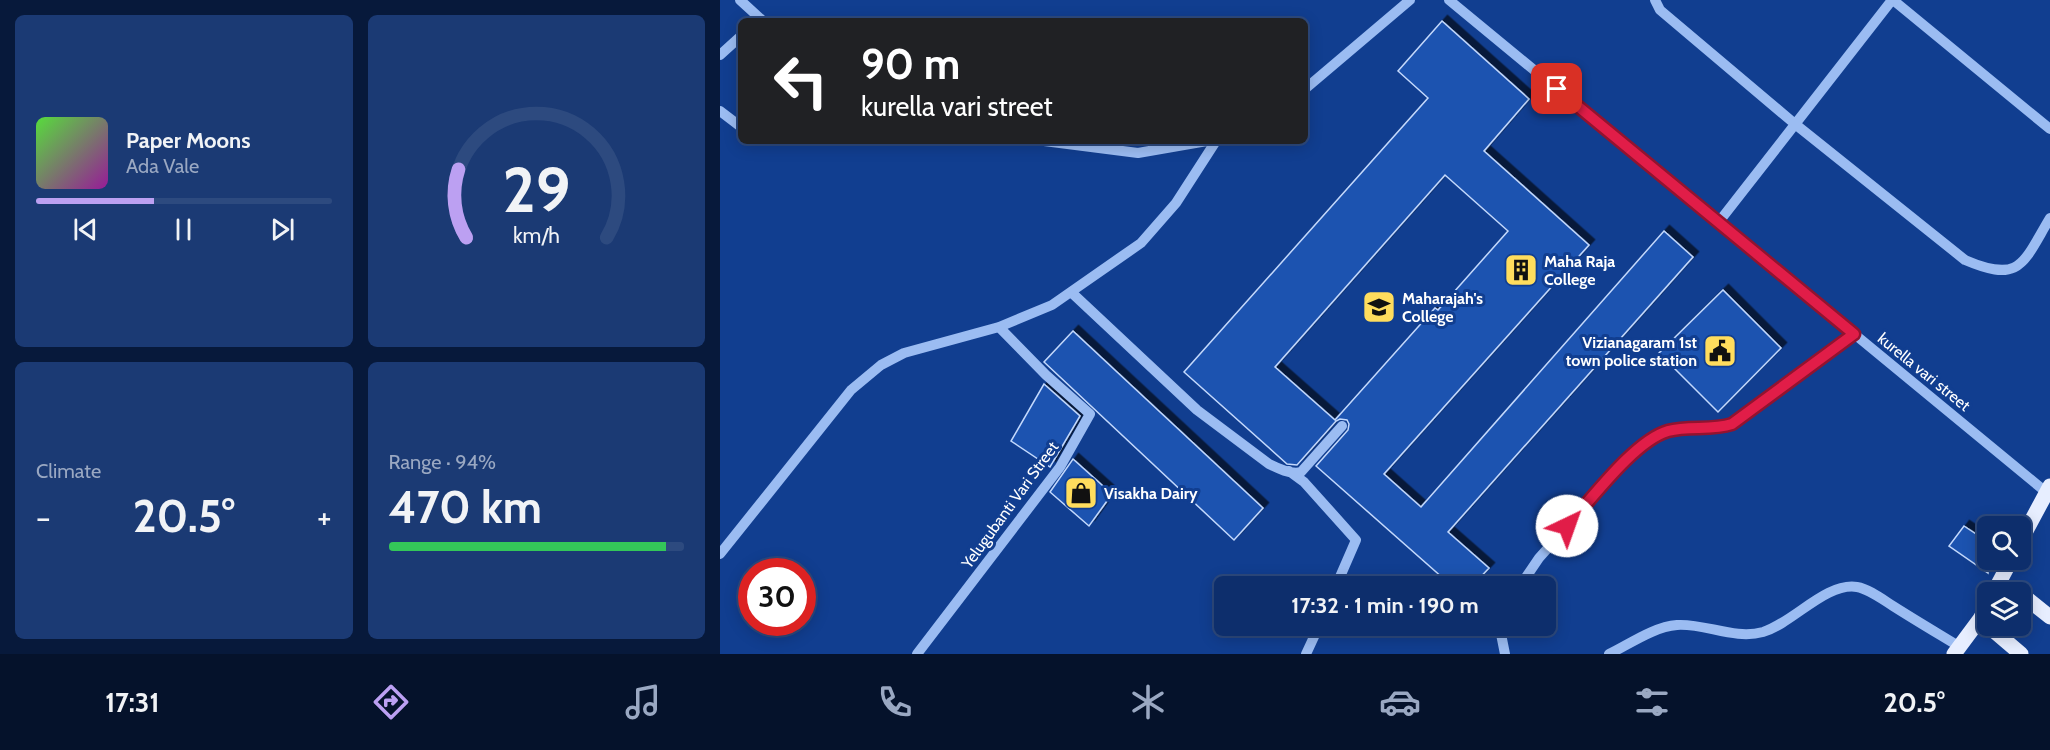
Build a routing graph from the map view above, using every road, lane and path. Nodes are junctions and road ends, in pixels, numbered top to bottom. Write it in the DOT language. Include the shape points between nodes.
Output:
graph roads {
  1 [pos="740,0"];
  2 [pos="1410,0"];
  3 [pos="1449,0"];
  4 [pos="1655,0"];
  5 [pos="1892,0"];
  6 [pos="760,18"];
  7 [pos="738,39"];
  8 [pos="720,55"];
  9 [pos="1308,85"];
  10 [pos="720,111"];
  11 [pos="1795,124"];
  12 [pos="738,125"];
  13 [pos="2050,129"];
  14 [pos="1068,144"];
  15 [pos="1190,144"];
  16 [pos="1214,144"];
  17 [pos="2050,218"];
  18 [pos="1718,223"];
  19 [pos="1071,292"];
  20 [pos="999,327"];
  21 [pos="1854,334"];
  22 [pos="1342,426"];
  23 [pos="1289,471"];
  24 [pos="2048,489"];
  25 [pos="2031,521"];
  26 [pos="720,554"];
  27 [pos="2006,570"];
  28 [pos="1340,576"];
  29 [pos="1527,576"];
  30 [pos="2002,578"];
  31 [pos="2000,582"];
  32 [pos="2007,582"];
  33 [pos="2031,602"];
  34 [pos="2050,617"];
  35 [pos="1977,623"];
  36 [pos="1314,636"];
  37 [pos="1501,636"];
  38 [pos="2000,636"];
  39 [pos="1957,650"];
  40 [pos="918,654"];
  41 [pos="1306,654"];
  42 [pos="1505,654"];
  43 [pos="1609,654"];
  44 [pos="2021,654"];
  1 -- 6 [label="street"];
  2 -- 9 [label="street"];
  3 -- 18 [label="street, kurella vari street"];
  4 -- 11 [label="street" via="1660,10"];
  5 -- 11 [label="street"];
  5 -- 13 [label="street"];
  7 -- 8 [label="street"];
  10 -- 12 [label="street"];
  11 -- 17 [label="street" via="1965,260 1985,268 2004,272 2017,267"];
  11 -- 18 [label="street"];
  14 -- 15 [label="street" via="1138,153"];
  16 -- 19 [label="street" via="1176,203 1141,243"];
  18 -- 21 [label="street, kurella vari street"];
  19 -- 20 [label="street" via="1053,305"];
  19 -- 23 [label="street" via="1197,410 1269,464"];
  20 -- 26 [label="street" via="904,353 881,365 852,390"];
  20 -- 40 [label="street, Yelugubanti Vari Street" via="1090,414 1060,467"];
  21 -- 24 [label="street, kurella vari street"];
  21 -- 29 [label="street" via="1732,424 1679,428 1649,440 1623,464"];
  22 -- 23 [label="street" via="1301,472"];
  23 -- 28 [label="street" via="1304,482 1356,540"];
  24 -- 25 [label="main road"];
  27 -- 30 [label="main road"];
  30 -- 31 [label="main road"];
  30 -- 32 [label="main road"];
  33 -- 34 [label="main road"];
  35 -- 39 [label="main road"];
  36 -- 41 [label="street"];
  37 -- 42 [label="street"];
  38 -- 44 [label="main road"];
  39 -- 43 [label="street" via="1875,595 1846,586 1762,632 1745,634 1677,625 1652,632"];
}
